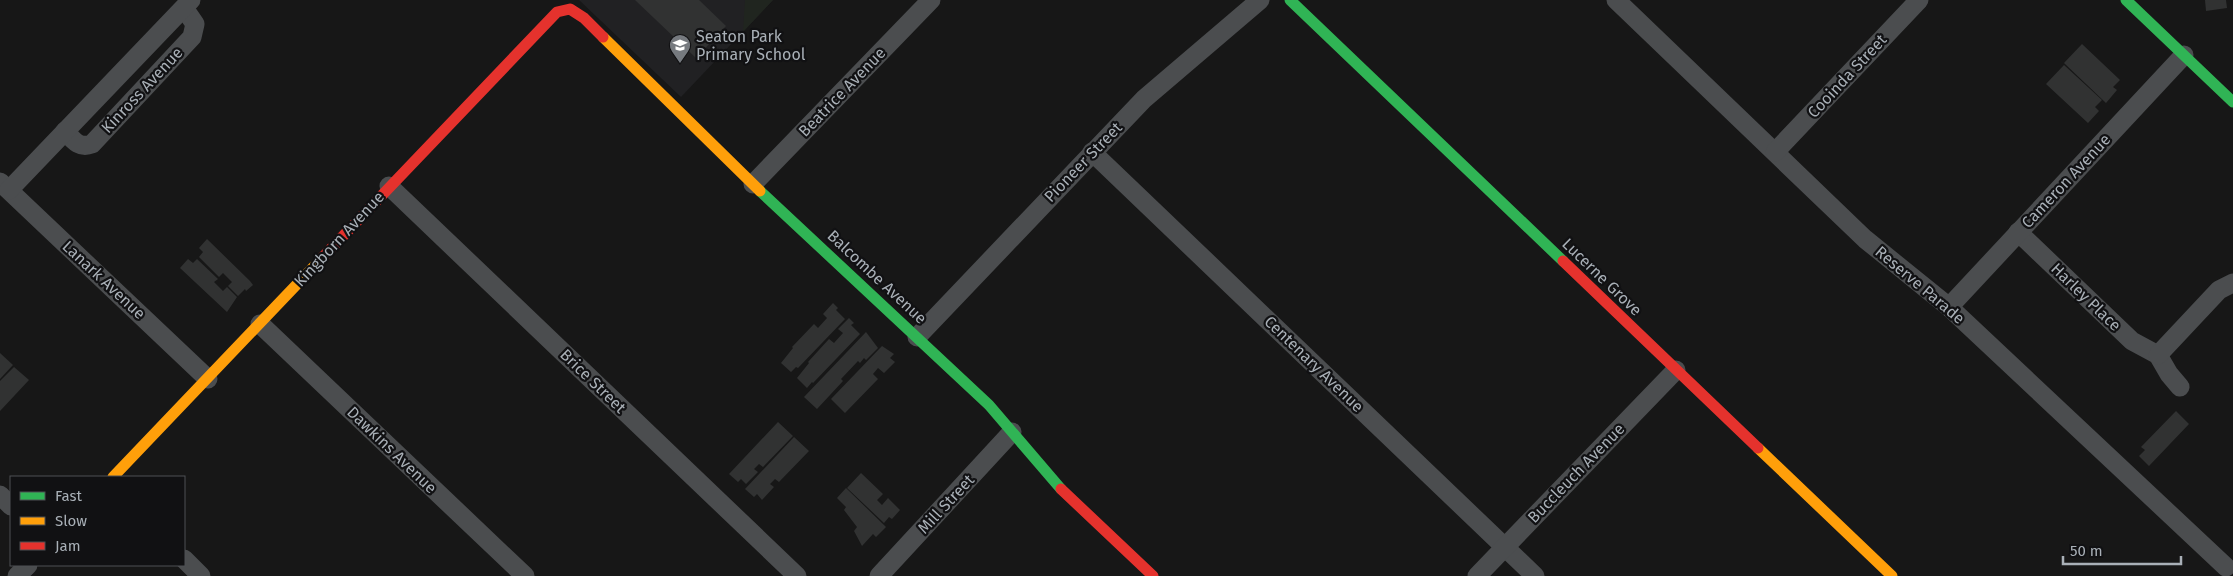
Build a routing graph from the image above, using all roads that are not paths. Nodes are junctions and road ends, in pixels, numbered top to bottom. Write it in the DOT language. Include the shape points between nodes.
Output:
graph roads {
  1 [pos="931,0"];
  2 [pos="1260,0"];
  3 [pos="1290,0"];
  4 [pos="1616,0"];
  5 [pos="1919,0"];
  6 [pos="2130,1"];
  7 [pos="187,4"];
  8 [pos="570,9"];
  9 [pos="2184,55"];
  10 [pos="2233,102"];
  11 [pos="65,131"];
  12 [pos="1092,152"];
  13 [pos="1775,152"];
  14 [pos="753,184"];
  15 [pos="4,186"];
  16 [pos="389,186"];
  17 [pos="2018,232"];
  18 [pos="2233,283"];
  19 [pos="1949,307"];
  20 [pos="260,324"];
  21 [pos="917,336"];
  22 [pos="2158,355"];
  23 [pos="1676,370"];
  24 [pos="208,379"];
  25 [pos="2180,387"];
  26 [pos="1012,432"];
  27 [pos="114,476"];
  28 [pos="0,495"];
  29 [pos="10,505"];
  30 [pos="1504,547"];
  31 [pos="185,560"];
  32 [pos="27,566"];
  33 [pos="2227,569"];
  34 [pos="17,576"];
  35 [pos="201,576"];
  36 [pos="525,576"];
  37 [pos="797,576"];
  38 [pos="879,576"];
  39 [pos="1153,576"];
  40 [pos="1477,576"];
  41 [pos="1535,576"];
  42 [pos="1892,576"];
  1 -- 14 [label="street, Beatrice Avenue"];
  2 -- 12 [label="street, Pioneer Street" via="1144,99"];
  3 -- 23 [label="street, Lucerne Grove"];
  4 -- 13 [label="street, Reserve Parade"];
  5 -- 13 [label="street, Cooinda Street"];
  6 -- 9 [label="street"];
  7 -- 11 [label="street, Kinross Avenue"];
  7 -- 11 [label="street, Kinross Avenue" via="195,24 192,37 92,144 79,145"];
  8 -- 14 [label="street, Balcombe Avenue" via="584,18"];
  8 -- 16 [label="street, Kingborn Avenue" via="557,12"];
  9 -- 10 [label="street"];
  9 -- 17 [label="street, Cameron Avenue"];
  11 -- 15 [label="street, Kinross Avenue"];
  12 -- 21 [label="street, Pioneer Street"];
  12 -- 30 [label="street, Centenary Avenue"];
  13 -- 19 [label="street, Reserve Parade" via="1865,239"];
  14 -- 21 [label="street, Balcombe Avenue"];
  15 -- 24 [label="street, Lanark Avenue"];
  16 -- 20 [label="street, Kingborn Avenue"];
  16 -- 37 [label="street, Brice Street"];
  17 -- 19 [label="street, Cameron Avenue"];
  17 -- 22 [label="street, Harley Place" via="2132,341"];
  18 -- 22 [label="street" via="2219,290"];
  19 -- 33 [label="street, Reserve Parade"];
  20 -- 24 [label="street, Kingborn Avenue"];
  20 -- 36 [label="street, Dawkins Avenue"];
  21 -- 26 [label="street, Balcombe Avenue" via="989,405"];
  22 -- 25 [label="street"];
  23 -- 30 [label="street, Buccleuch Avenue"];
  23 -- 42 [label="street, Lucerne Grove"];
  24 -- 27 [label="street, Kingborn Avenue"];
  26 -- 38 [label="street, Mill Street"];
  26 -- 39 [label="street, Balcombe Avenue" via="1053,482"];
  28 -- 29 [label="street"];
  30 -- 40 [label="street, Buccleuch Avenue"];
  30 -- 41 [label="street, Centenary Avenue"];
  31 -- 35 [label="street"];
  32 -- 34 [label="street"];
}
